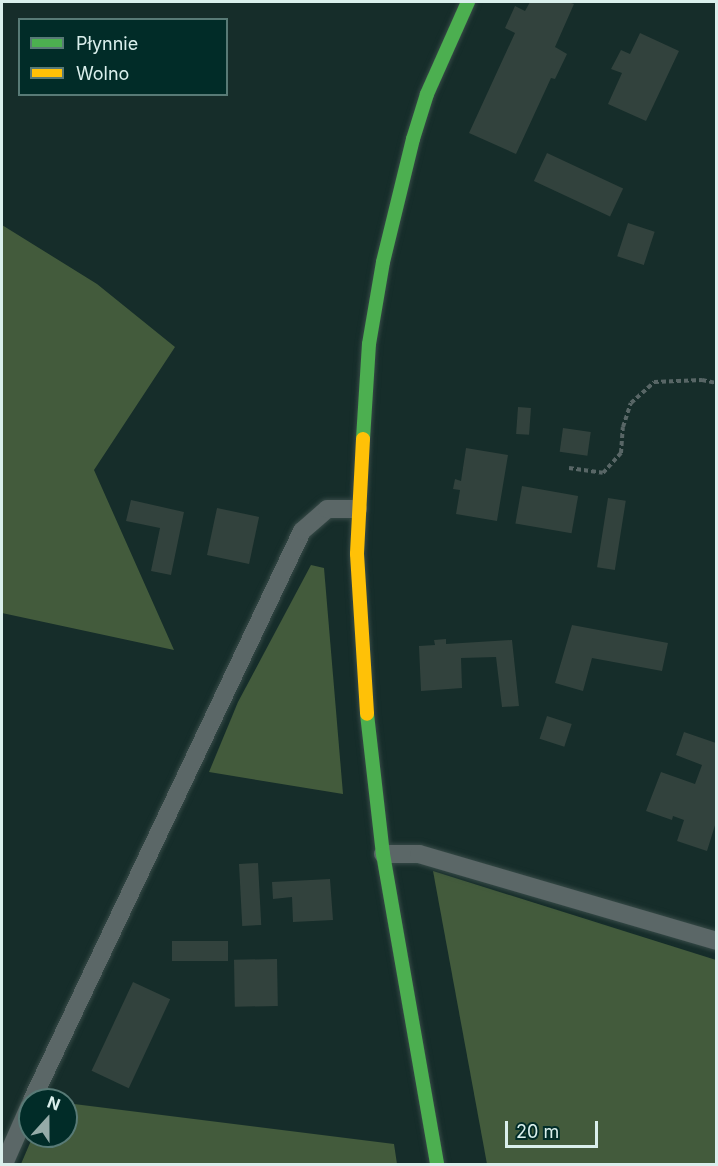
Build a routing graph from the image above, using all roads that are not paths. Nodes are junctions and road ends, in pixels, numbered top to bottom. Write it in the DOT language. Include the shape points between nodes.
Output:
graph roads {
  1 [pos="468,2"];
  2 [pos="358,509"];
  3 [pos="383,854"];
  4 [pos="717,941"];
  5 [pos="38,1088"];
  6 [pos="18,1132"];
  7 [pos="4,1164"];
  8 [pos="437,1164"];
  1 -- 2 [label="main road" via="427,94 383,262 369,344"];
  2 -- 3 [label="main road" via="365,701"];
  2 -- 5 [label="lane" via="327,509 302,531"];
  3 -- 4 [label="lane" via="419,854"];
  3 -- 8 [label="main road"];
  6 -- 7 [label="lane"];
}
